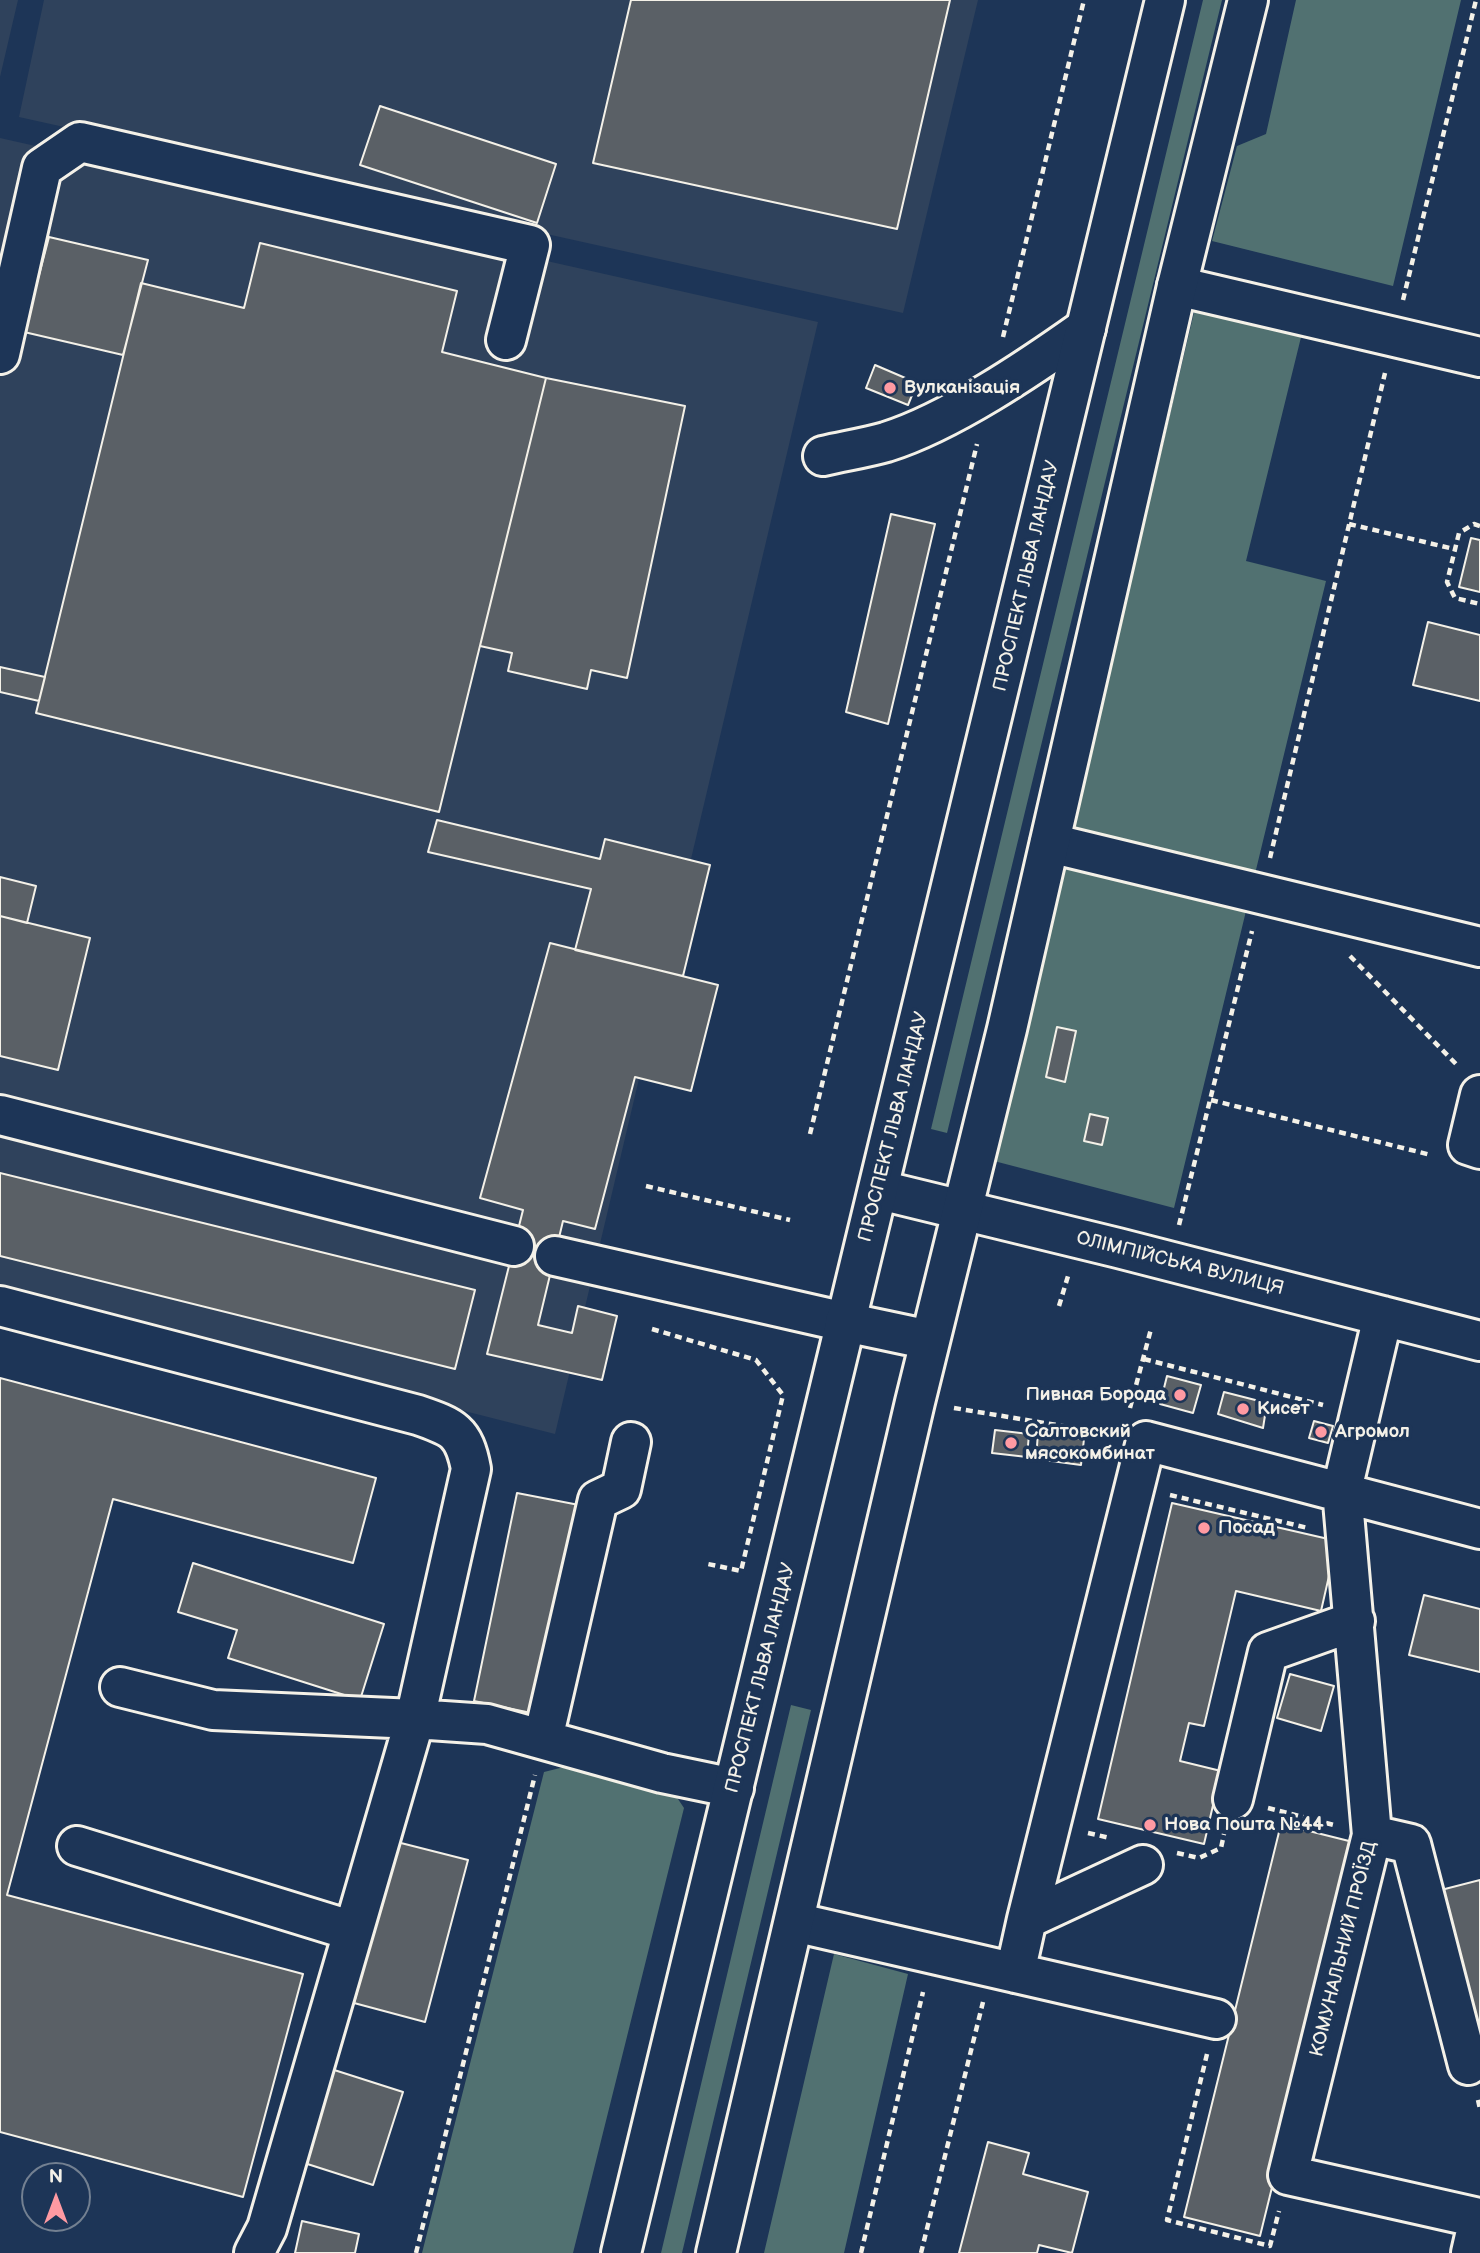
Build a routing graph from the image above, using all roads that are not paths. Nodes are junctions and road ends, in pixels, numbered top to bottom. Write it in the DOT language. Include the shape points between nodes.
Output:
graph roads {
  1 [pos="1165,0"];
  2 [pos="1248,0"];
  3 [pos="1177,286"];
  4 [pos="1086,328"];
  5 [pos="506,340"];
  6 [pos="0,354"];
  7 [pos="1480,357"];
  8 [pos="823,456"];
  9 [pos="1050,843"];
  10 [pos="1480,947"];
  11 [pos="1470,1082"];
  12 [pos="0,1115"];
  13 [pos="1480,1149"];
  14 [pos="880,1190"];
  15 [pos="964,1209"];
  16 [pos="514,1246"];
  17 [pos="555,1256"];
  18 [pos="0,1306"];
  19 [pos="1383,1316"];
  20 [pos="845,1322"];
  21 [pos="930,1340"];
  22 [pos="1480,1341"];
  23 [pos="631,1442"];
  24 [pos="1342,1490"];
  25 [pos="1480,1529"];
  26 [pos="1355,1621"];
  27 [pos="120,1687"];
  28 [pos="415,1719"];
  29 [pos="543,1740"];
  30 [pos="734,1788"];
  31 [pos="1233,1799"];
  32 [pos="1372,1835"];
  33 [pos="77,1846"];
  34 [pos="1143,1865"];
  35 [pos="1027,1919"];
  36 [pos="794,1922"];
  37 [pos="353,1931"];
  38 [pos="1003,1970"];
  39 [pos="1216,2020"];
  40 [pos="1468,2065"];
  41 [pos="1476,2230"];
  42 [pos="254,2253"];
  43 [pos="621,2253"];
  44 [pos="716,2253"];
  1 -- 4 [label="main road, ПРОСПЕКТ ЛЬВА ЛАНДАУ"];
  2 -- 3 [label="main road"];
  3 -- 7 [label="main road"];
  3 -- 9 [label="main road"];
  4 -- 8 [label="main road" via="1034,365 917,429"];
  4 -- 14 [label="main road, ПРОСПЕКТ ЛЬВА ЛАНДАУ"];
  5 -- 6 [label="main road" via="530,245 80,142 42,168"];
  9 -- 10 [label="main road"];
  9 -- 15 [label="main road"];
  11 -- 13 [label="main road" via="1468,1145"];
  12 -- 16 [label="main road"];
  14 -- 15 [label="main road, ОЛІМПІЙСЬКА ВУЛИЦЯ"];
  14 -- 20 [label="main road, ПРОСПЕКТ ЛЬВА ЛАНДАУ"];
  15 -- 19 [label="main road, ОЛІМПІЙСЬКА ВУЛИЦЯ"];
  15 -- 21 [label="main road"];
  17 -- 20 [label="main road"];
  18 -- 28 [label="main road" via="418,1415 448,1425 466,1442 471,1469"];
  19 -- 22 [label="main road, ОЛІМПІЙСЬКА ВУЛИЦЯ"];
  19 -- 24 [label="main road, КОМУНАЛЬНИЙ ПРОЇЗД"];
  20 -- 21 [label="main road"];
  20 -- 30 [label="main road, ПРОСПЕКТ ЛЬВА ЛАНДАУ"];
  21 -- 36 [label="main road"];
  23 -- 29 [label="main road" via="621,1489 598,1500"];
  24 -- 25 [label="main road"];
  24 -- 26 [label="main road, КОМУНАЛЬНИЙ ПРОЇЗД"];
  24 -- 35 [label="main road" via="1146,1441"];
  26 -- 31 [label="main road" via="1268,1652"];
  26 -- 32 [label="main road, КОМУНАЛЬНИЙ ПРОЇЗД"];
  27 -- 28 [label="main road" via="213,1710"];
  28 -- 29 [label="main road" via="487,1724"];
  28 -- 37 [label="main road"];
  29 -- 30 [label="main road"];
  30 -- 43 [label="main road, ПРОСПЕКТ ЛЬВА ЛАНДАУ"];
  32 -- 40 [label="main road" via="1410,1844"];
  32 -- 41 [label="main road, КОМУНАЛЬНИЙ ПРОЇЗД" via="1288,2175"];
  33 -- 37 [label="main road"];
  34 -- 35 [label="main road"];
  35 -- 38 [label="main road"];
  36 -- 38 [label="main road"];
  36 -- 44 [label="main road"];
  37 -- 42 [label="main road" via="267,2228"];
  38 -- 39 [label="main road"];
}
